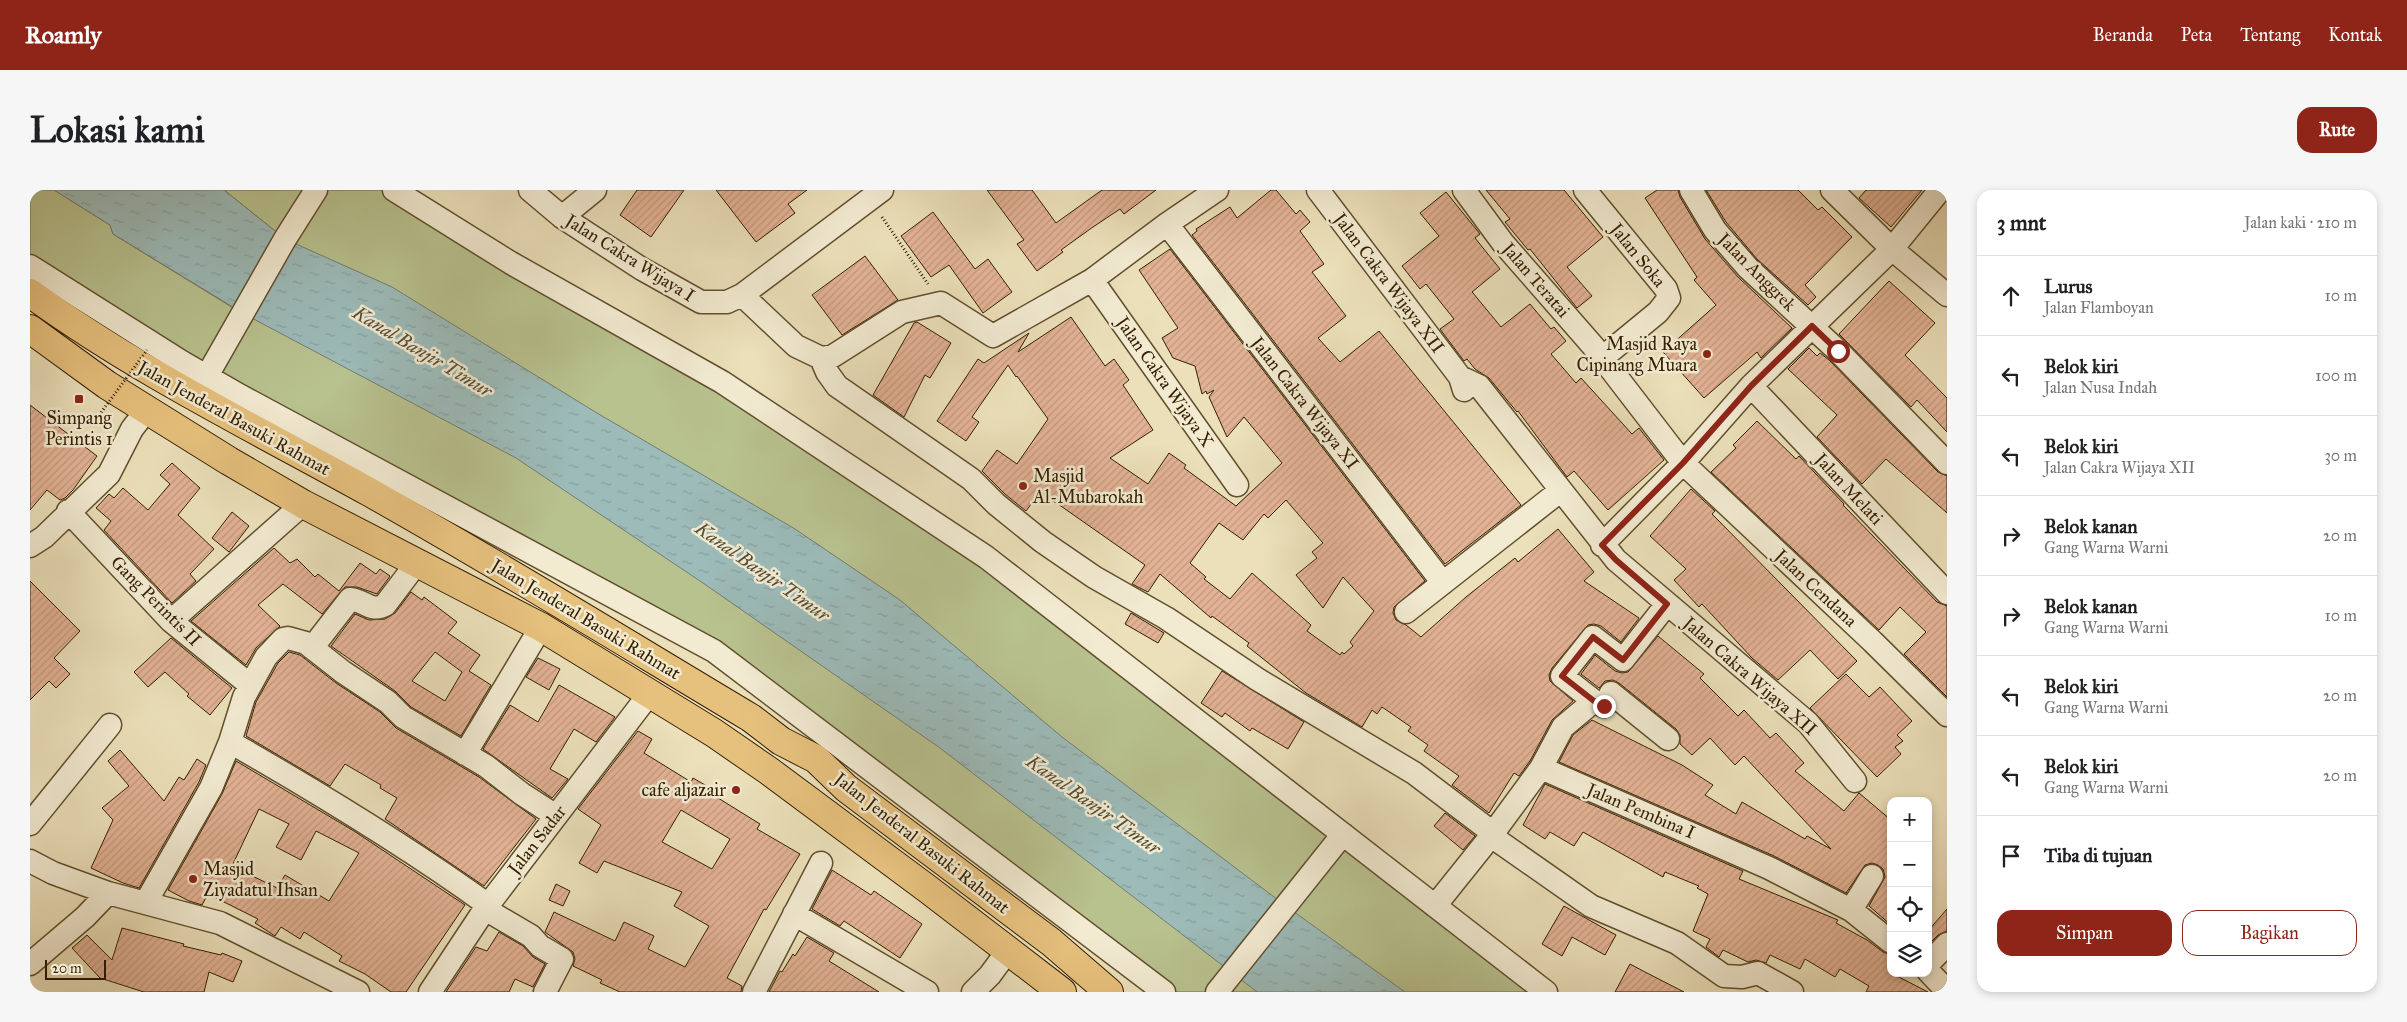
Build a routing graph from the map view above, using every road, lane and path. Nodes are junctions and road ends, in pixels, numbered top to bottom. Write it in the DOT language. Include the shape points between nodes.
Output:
graph roads {
  1 [pos="316,190"];
  2 [pos="394,190"];
  3 [pos="530,190"];
  4 [pos="595,190"];
  5 [pos="1217,190"];
  6 [pos="1318,190"];
  7 [pos="1464,190"];
  8 [pos="1584,190"];
  9 [pos="1691,190"];
  10 [pos="1832,190"];
  11 [pos="1940,190"];
  12 [pos="875,194"];
  13 [pos="562,216"];
  14 [pos="1167,224"];
  15 [pos="1892,249"];
  16 [pos="30,266"];
  17 [pos="1092,280"];
  18 [pos="30,294"];
  19 [pos="742,295"];
  20 [pos="1947,295"];
  21 [pos="941,303"];
  22 [pos="1812,326"];
  23 [pos="30,329"];
  24 [pos="142,358"];
  25 [pos="821,358"];
  26 [pos="1602,358"];
  27 [pos="207,377"];
  28 [pos="1751,386"];
  29 [pos="146,412"];
  30 [pos="98,418"];
  31 [pos="1683,463"];
  32 [pos="1947,463"];
  33 [pos="1238,485"];
  34 [pos="1554,495"];
  35 [pos="303,504"];
  36 [pos="68,511"];
  37 [pos="1602,545"];
  38 [pos="30,546"];
  39 [pos="416,564"];
  40 [pos="1443,583"];
  41 [pos="1947,593"];
  42 [pos="1667,604"];
  43 [pos="1406,612"];
  44 [pos="170,621"];
  45 [pos="541,627"];
  46 [pos="312,648"];
  47 [pos="250,685"];
  48 [pos="650,693"];
  49 [pos="1594,701"];
  50 [pos="1947,715"];
  51 [pos="110,725"];
  52 [pos="1668,739"];
  53 [pos="230,742"];
  54 [pos="464,754"];
  55 [pos="1541,768"];
  56 [pos="1855,781"];
  57 [pos="556,816"];
  58 [pos="30,824"];
  59 [pos="1492,834"];
  60 [pos="1339,839"];
  61 [pos="30,861"];
  62 [pos="821,863"];
  63 [pos="1872,876"];
  64 [pos="108,893"];
  65 [pos="146,902"];
  66 [pos="1435,906"];
  67 [pos="486,907"];
  68 [pos="1851,910"];
  69 [pos="794,914"];
  70 [pos="1887,939"];
  71 [pos="1947,944"];
  72 [pos="1009,950"];
  73 [pos="1932,960"];
  74 [pos="30,964"];
  75 [pos="1932,975"];
  76 [pos="1947,991"];
  77 [pos="358,992"];
  78 [pos="430,992"];
  79 [pos="545,992"];
  80 [pos="754,992"];
  81 [pos="927,992"];
  82 [pos="973,992"];
  83 [pos="1062,992"];
  84 [pos="1109,992"];
  85 [pos="1164,992"];
  86 [pos="1217,992"];
  87 [pos="1546,992"];
  88 [pos="1792,992"];
  1 -- 27 [label="street"];
  2 -- 60 [label="street" via="511,263 722,382 986,557"];
  3 -- 13 [label="street, Jalan Cakra Wijaya I"];
  4 -- 13 [label="street"];
  5 -- 14 [label="street"];
  6 -- 34 [label="street, Jalan Cakra Wijaya XII" via="1460,377 1479,386"];
  7 -- 26 [label="street, Jalan Teratai" via="1503,243"];
  8 -- 26 [label="street, Jalan Soka" via="1666,289 1669,298 1658,312"];
  9 -- 22 [label="street, Jalan Anggrek" via="1715,230 1748,268"];
  10 -- 15 [label="street"];
  11 -- 15 [label="street"];
  12 -- 19 [label="street, Jalan Cakra Wijaya I"];
  12 -- 21 [label="path"];
  13 -- 19 [label="street, Jalan Cakra Wijaya I" via="642,269 701,302 726,302"];
  14 -- 17 [label="street"];
  14 -- 40 [label="street, Jalan Cakra Wijaya XI"];
  15 -- 20 [label="street"];
  15 -- 22 [label="street"];
  16 -- 27 [label="street"];
  17 -- 21 [label="street" via="993,336"];
  17 -- 33 [label="street, Jalan Cakra Wijaya X"];
  18 -- 24 [label="main road, Jalan Jenderal Basuki Rahmat"];
  19 -- 25 [label="street" via="796,346"];
  21 -- 25 [label="street" via="902,312 833,356"];
  22 -- 28 [label="street"];
  22 -- 32 [label="street, Jalan Anggrek"];
  23 -- 29 [label="main road, Jalan Jenderal Basuki Rahmat"];
  24 -- 27 [label="main road, Jalan Jenderal Basuki Rahmat"];
  24 -- 30 [label="path, bridge"];
  25 -- 59 [label="street" via="837,386 971,479 1043,542 1094,577 1166,618 1258,679 1414,773"];
  26 -- 31 [label="street, Jalan Teratai"];
  27 -- 84 [label="main road, Jalan Jenderal Basuki Rahmat" via="474,552 751,718 781,741 816,759 846,788 1051,942"];
  27 -- 85 [label="street" via="714,651"];
  28 -- 31 [label="street"];
  28 -- 41 [label="street, Jalan Melati"];
  29 -- 35 [label="main road, Jalan Jenderal Basuki Rahmat"];
  29 -- 36 [label="street" via="132,429 109,474"];
  31 -- 37 [label="street"];
  31 -- 50 [label="street, Jalan Cendana"];
  34 -- 37 [label="street, Jalan Cakra Wijaya XII"];
  34 -- 40 [label="street"];
  35 -- 39 [label="main road, Jalan Jenderal Basuki Rahmat"];
  35 -- 44 [label="street"];
  36 -- 38 [label="street" via="44,537"];
  36 -- 44 [label="street, Gang Perintis II"];
  37 -- 42 [label="street, Jalan Cakra Wijaya XII"];
  39 -- 45 [label="main road, Jalan Jenderal Basuki Rahmat"];
  39 -- 46 [label="street" via="380,608 373,609 350,599"];
  40 -- 43 [label="street"];
  42 -- 49 [label="street" via="1623,660 1593,637 1562,676"];
  42 -- 56 [label="street, Jalan Cakra Wijaya XII" via="1808,723"];
  44 -- 47 [label="street, Gang Perintis II"];
  45 -- 48 [label="main road, Jalan Jenderal Basuki Rahmat"];
  45 -- 54 [label="street"];
  46 -- 47 [label="street" via="301,641 283,639 266,657"];
  46 -- 54 [label="street" via="388,702 403,718"];
  47 -- 53 [label="street"];
  48 -- 57 [label="street, Jalan Sadar"];
  48 -- 72 [label="main road, Jalan Jenderal Basuki Rahmat" via="769,771"];
  49 -- 52 [label="street" via="1604,706 1611,692"];
  49 -- 55 [label="street" via="1563,727"];
  51 -- 58 [label="street"];
  53 -- 65 [label="street" via="211,788"];
  53 -- 67 [label="street" via="389,836"];
  54 -- 57 [label="street"];
  55 -- 59 [label="street"];
  55 -- 68 [label="street, Jalan Pembina I" via="1769,868"];
  57 -- 67 [label="street, Jalan Sadar"];
  59 -- 66 [label="street"];
  59 -- 88 [label="street" via="1591,906 1677,943 1724,976 1734,978 1763,974"];
  60 -- 66 [label="street"];
  60 -- 86 [label="street"];
  61 -- 64 [label="street"];
  62 -- 69 [label="street"];
  63 -- 68 [label="street"];
  64 -- 65 [label="street"];
  64 -- 74 [label="street"];
  65 -- 77 [label="street" via="220,923"];
  66 -- 87 [label="street"];
  67 -- 78 [label="street, Jalan Sadar"];
  67 -- 79 [label="street" via="562,959"];
  68 -- 70 [label="street, Jalan Pembina I"];
  69 -- 80 [label="street"];
  69 -- 81 [label="street"];
  71 -- 73 [label="street"];
  72 -- 82 [label="street"];
  72 -- 83 [label="main road, Jalan Jenderal Basuki Rahmat"];
  75 -- 76 [label="street"];
}
